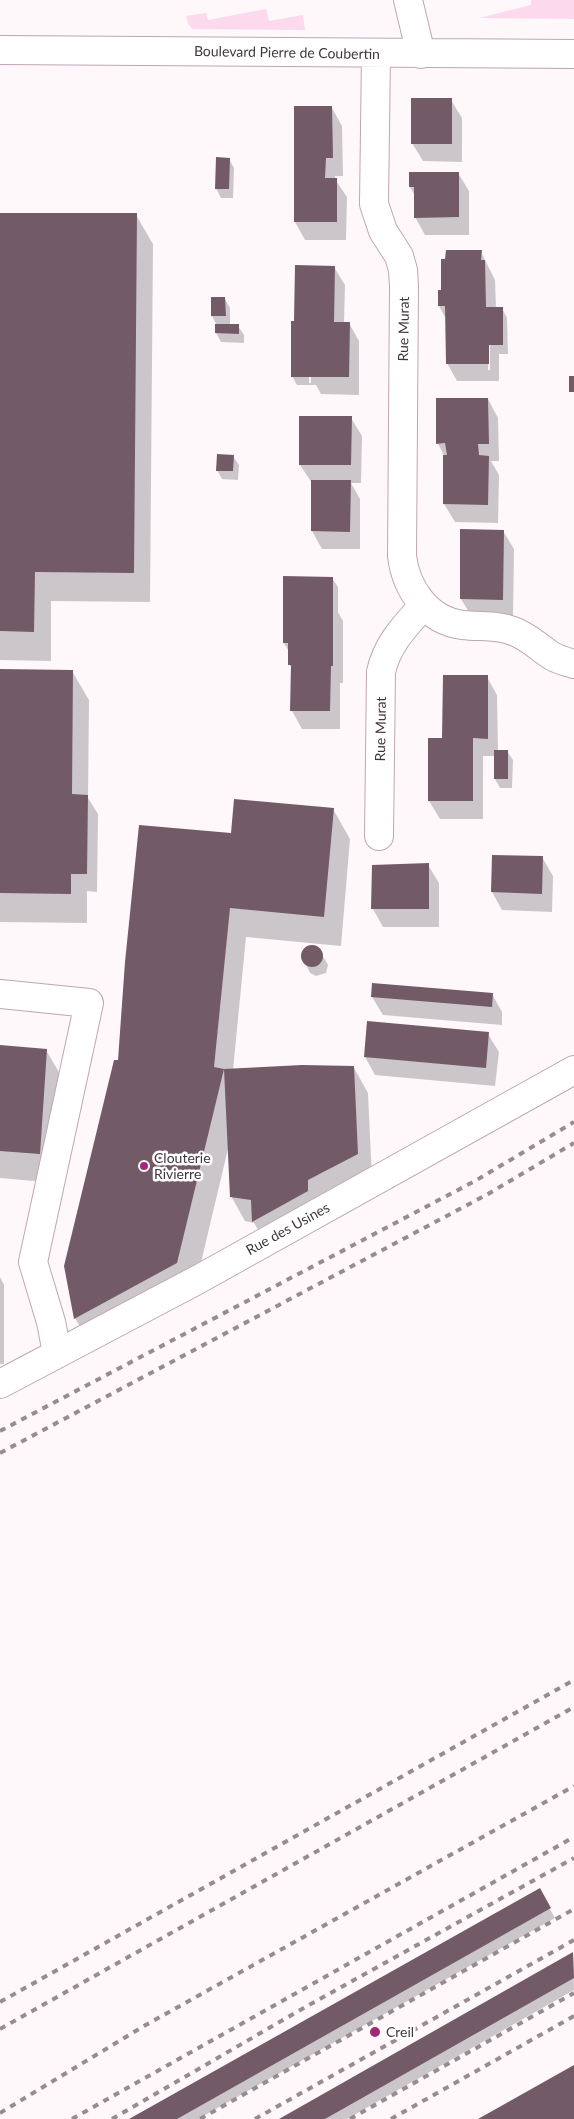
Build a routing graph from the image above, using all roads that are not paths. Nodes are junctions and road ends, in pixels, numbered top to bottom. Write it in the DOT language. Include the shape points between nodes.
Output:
graph roads {
  1 [pos="408,0"];
  2 [pos="0,50"];
  3 [pos="376,54"];
  4 [pos="421,54"];
  5 [pos="574,54"];
  6 [pos="424,605"];
  7 [pos="574,664"];
  8 [pos="379,836"];
  9 [pos="0,994"];
  10 [pos="574,1070"];
  11 [pos="57,1353"];
  12 [pos="0,1384"];
  1 -- 4 [label="street"];
  2 -- 3 [label="street, Boulevard Pierre de Coubertin"];
  3 -- 4 [label="street, Boulevard Pierre de Coubertin"];
  3 -- 6 [label="street, Rue Murat" via="374,204 383,230 400,256 404,286 403,570"];
  4 -- 5 [label="street, Boulevard Pierre de Coubertin"];
  6 -- 7 [label="street, Rue Murat" via="450,622 512,630 553,656"];
  6 -- 8 [label="street, Rue Murat" via="391,645 381,672"];
  9 -- 11 [label="street" via="89,1002 32,1262"];
  10 -- 11 [label="street, Rue des Usines" via="199,1279"];
  11 -- 12 [label="street, Rue des Usines"];
}
